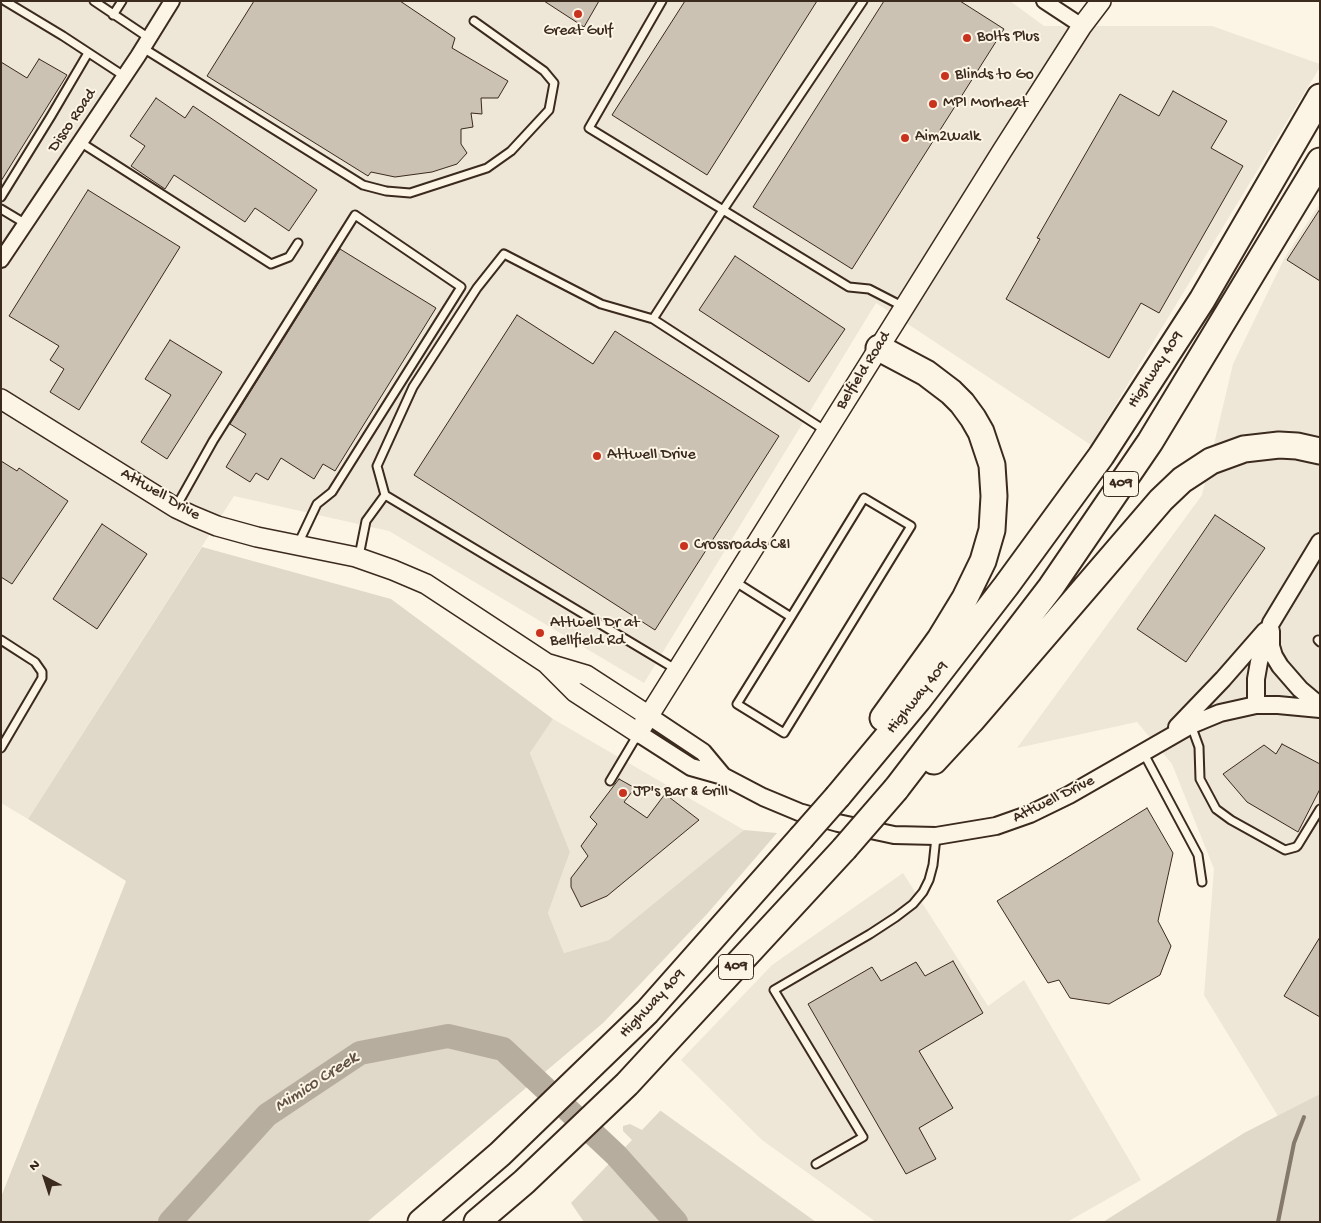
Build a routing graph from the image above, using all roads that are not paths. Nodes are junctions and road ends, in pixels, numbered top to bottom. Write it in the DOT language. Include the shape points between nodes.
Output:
graph roads {
  1 [pos="5,1"];
  2 [pos="94,1"];
  3 [pos="122,1"];
  4 [pos="172,1"];
  5 [pos="662,1"];
  6 [pos="863,1"];
  7 [pos="1044,1"];
  8 [pos="1092,10"];
  9 [pos="113,15"];
  10 [pos="474,21"];
  11 [pos="146,43"];
  12 [pos="88,53"];
  13 [pos="124,76"];
  14 [pos="1320,97"];
  15 [pos="80,142"];
  16 [pos="1320,161"];
  17 [pos="1,197"];
  18 [pos="1,210"];
  19 [pos="723,210"];
  20 [pos="26,224"];
  21 [pos="298,243"];
  22 [pos="1,260"];
  23 [pos="904,307"];
  24 [pos="653,319"];
  25 [pos="879,348"];
  26 [pos="1,399"];
  27 [pos="826,431"];
  28 [pos="1315,454"];
  29 [pos="385,495"];
  30 [pos="176,508"];
  31 [pos="1320,542"];
  32 [pos="297,545"];
  33 [pos="359,558"];
  34 [pos="733,581"];
  35 [pos="790,617"];
  36 [pos="1272,623"];
  37 [pos="1,640"];
  38 [pos="546,662"];
  39 [pos="678,670"];
  40 [pos="1256,705"];
  41 [pos="1320,708"];
  42 [pos="649,716"];
  43 [pos="1190,725"];
  44 [pos="638,733"];
  45 [pos="1162,742"];
  46 [pos="1,748"];
  47 [pos="1143,752"];
  48 [pos="723,776"];
  49 [pos="610,781"];
  50 [pos="896,789"];
  51 [pos="838,796"];
  52 [pos="1320,809"];
  53 [pos="936,836"];
  54 [pos="1202,882"];
  55 [pos="816,1164"];
  56 [pos="421,1222"];
  57 [pos="477,1222"];
  1 -- 12 [label="lane"];
  2 -- 9 [label="lane"];
  3 -- 9 [label="lane"];
  4 -- 11 [label="street, Disco Road"];
  5 -- 19 [label="lane" via="589,128"];
  6 -- 19 [label="lane"];
  7 -- 8 [label="street"];
  8 -- 23 [label="main road, Belfield Road"];
  9 -- 11 [label="lane"];
  10 -- 11 [label="lane" via="544,71 554,83 549,110 512,151 487,168 410,193 363,185"];
  11 -- 13 [label="street, Disco Road"];
  12 -- 13 [label="lane"];
  12 -- 17 [label="lane"];
  13 -- 15 [label="street, Disco Road"];
  14 -- 51 [label="highway, Highway 409 / 409" via="1202,300 1100,456 1006,586"];
  15 -- 20 [label="street, Disco Road"];
  15 -- 21 [label="lane" via="271,264 289,257"];
  16 -- 50 [label="highway, Highway 409 / 409" via="1150,442 1050,587"];
  18 -- 20 [label="lane"];
  19 -- 23 [label="lane" via="849,287 869,289"];
  19 -- 24 [label="lane"];
  20 -- 22 [label="street, Disco Road"];
  23 -- 25 [label="main road, Belfield Road"];
  24 -- 27 [label="lane"];
  24 -- 29 [label="lane" via="600,304 504,254 477,288 413,387 377,466"];
  25 -- 27 [label="main road, Belfield Road"];
  25 -- 51 [label="highway" via="936,379 973,418 992,465 992,530 983,561 965,598 940,639 858,752"];
  26 -- 30 [label="main road, Attwell Drive"];
  27 -- 34 [label="main road, Belfield Road"];
  28 -- 50 [label="highway" via="1280,445 1244,449 1211,460 1182,480 937,759"];
  29 -- 33 [label="lane" via="366,521"];
  29 -- 39 [label="lane"];
  30 -- 32 [label="main road, Attwell Drive" via="217,526"];
  30 -- 32 [label="lane" via="213,441 355,214 461,287 332,492 317,504"];
  31 -- 36 [label="street"];
  32 -- 33 [label="main road, Attwell Drive"];
  33 -- 38 [label="main road, Attwell Drive" via="426,584"];
  34 -- 35 [label="lane"];
  34 -- 39 [label="main road, Belfield Road"];
  35 -- 35 [label="lane" via="737,704 784,733 911,526 864,498"];
  36 -- 40 [label="street" via="1261,653"];
  36 -- 41 [label="street" via="1274,656"];
  36 -- 45 [label="street"];
  37 -- 46 [label="lane" via="35,662 42,678"];
  38 -- 42 [label="main road, Attwell Drive" via="586,675"];
  38 -- 44 [label="main road, Attwell Drive" via="575,692"];
  39 -- 42 [label="main road, Belfield Road"];
  40 -- 41 [label="street, Attwell Drive"];
  40 -- 43 [label="street, Attwell Drive" via="1220,713"];
  42 -- 44 [label="main road, Belfield Road"];
  42 -- 48 [label="street, Attwell Drive" via="703,752"];
  43 -- 45 [label="street, Attwell Drive"];
  43 -- 52 [label="lane" via="1199,748 1200,779 1216,809 1231,820 1285,850 1298,845"];
  44 -- 48 [label="street, Attwell Drive" via="690,767"];
  44 -- 49 [label="lane"];
  45 -- 47 [label="street, Attwell Drive"];
  47 -- 53 [label="street, Attwell Drive" via="1030,814 996,826"];
  47 -- 54 [label="lane" via="1198,855"];
  48 -- 53 [label="street, Attwell Drive" via="763,797 830,821 894,835"];
  50 -- 57 [label="highway, Highway 409 / 409, bridge" via="628,1084"];
  51 -- 56 [label="highway, Highway 409 / 409, bridge" via="647,1012 500,1154"];
  53 -- 55 [label="lane" via="929,880 913,904 870,934 774,990 863,1137"];
}
